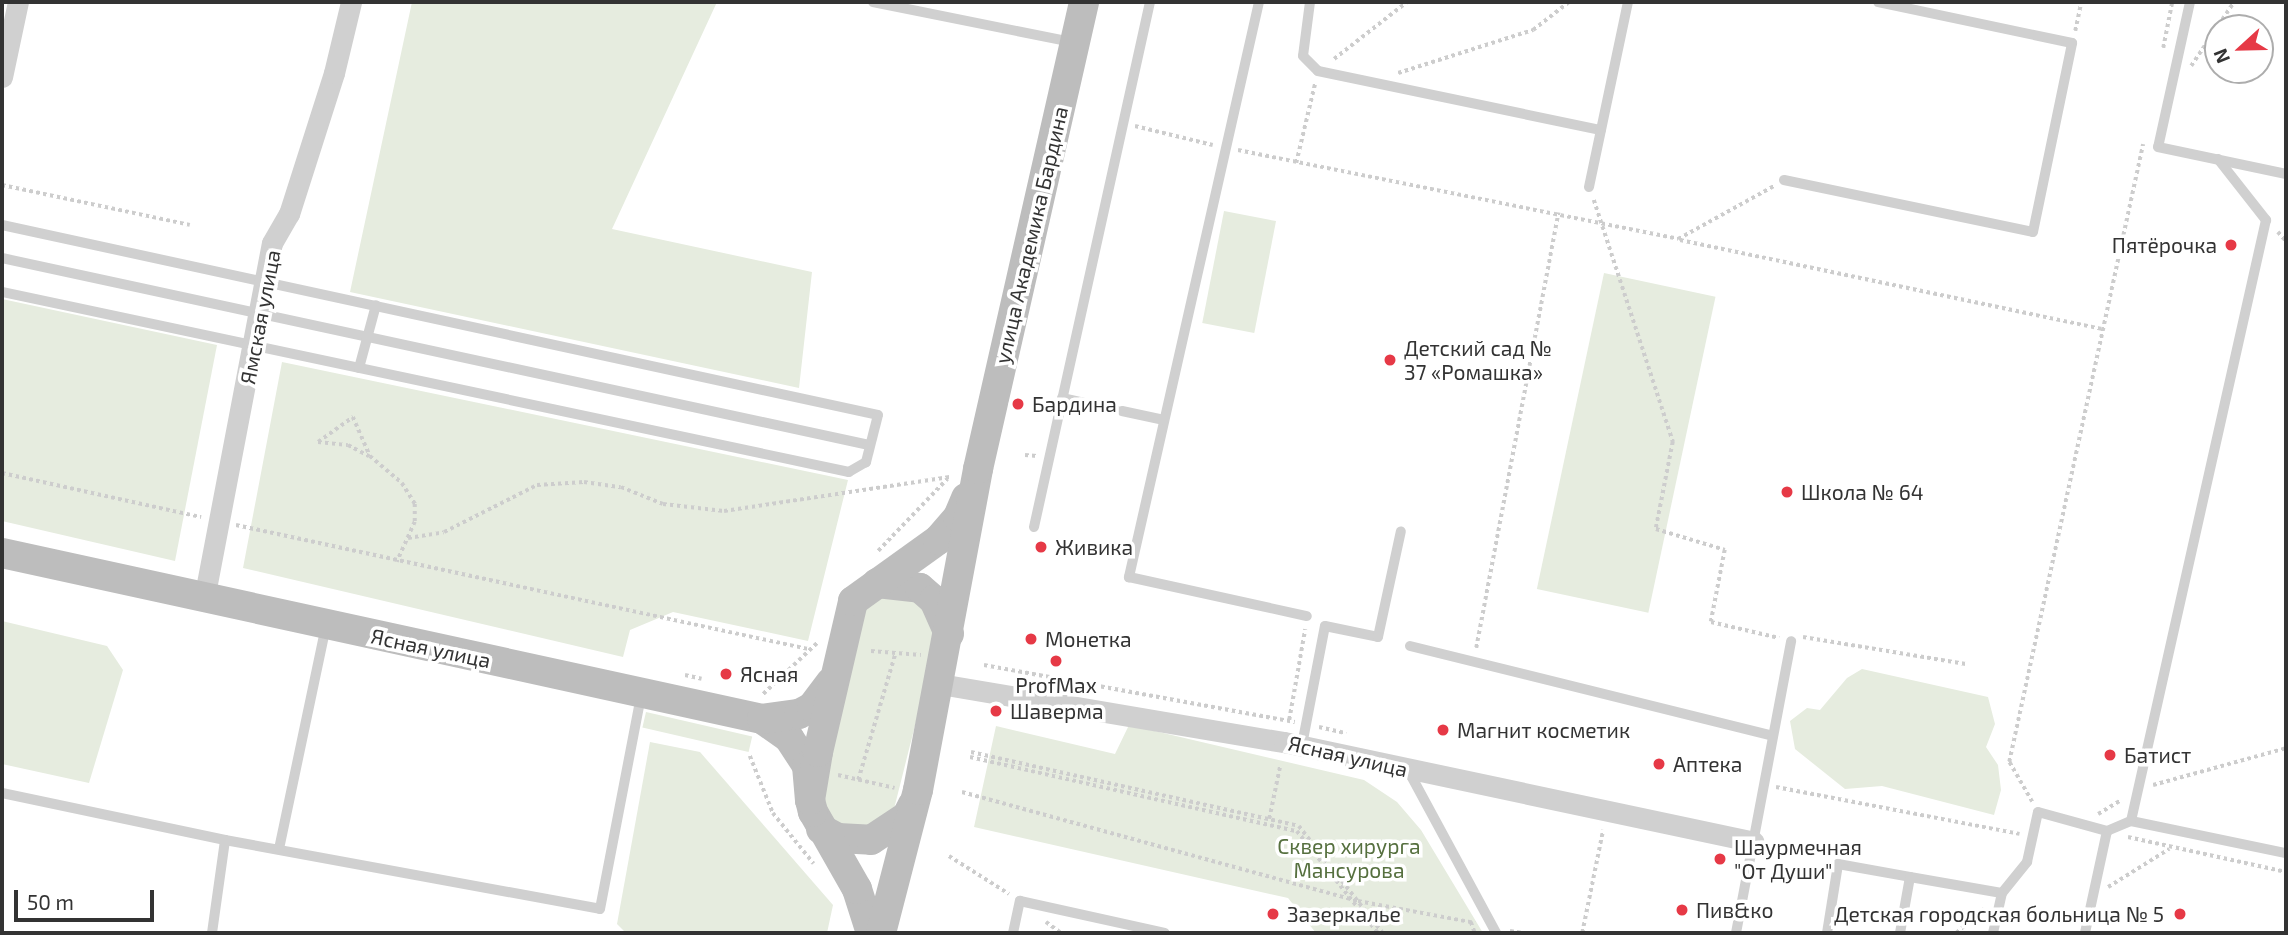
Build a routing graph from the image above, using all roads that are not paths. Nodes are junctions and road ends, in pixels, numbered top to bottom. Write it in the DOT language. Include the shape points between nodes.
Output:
graph roads {
  1 [pos="18,2"];
  2 [pos="351,2"];
  3 [pos="873,2"];
  4 [pos="1084,2"];
  5 [pos="1150,2"];
  6 [pos="1259,2"];
  7 [pos="1310,2"];
  8 [pos="1628,2"];
  9 [pos="1878,2"];
  10 [pos="2190,2"];
  11 [pos="1074,42"];
  12 [pos="3,65"];
  13 [pos="1601,130"];
  14 [pos="2218,159"];
  15 [pos="2286,174"];
  16 [pos="1784,180"];
  17 [pos="1589,187"];
  18 [pos="2,225"];
  19 [pos="2,258"];
  20 [pos="264,284"];
  21 [pos="2,292"];
  22 [pos="376,305"];
  23 [pos="259,314"];
  24 [pos="367,337"];
  25 [pos="255,343"];
  26 [pos="359,368"];
  27 [pos="1062,398"];
  28 [pos="1164,420"];
  29 [pos="869,445"];
  30 [pos="978,468"];
  31 [pos="1034,527"];
  32 [pos="1401,531"];
  33 [pos="2,553"];
  34 [pos="877,583"];
  35 [pos="204,599"];
  36 [pos="1307,616"];
  37 [pos="326,626"];
  38 [pos="949,634"];
  39 [pos="1791,641"];
  40 [pos="1410,646"];
  41 [pos="837,671"];
  42 [pos="940,684"];
  43 [pos="642,693"];
  44 [pos="762,719"];
  45 [pos="1773,736"];
  46 [pos="1302,746"];
  47 [pos="1408,770"];
  48 [pos="2,793"];
  49 [pos="906,795"];
  50 [pos="810,800"];
  51 [pos="2132,821"];
  52 [pos="821,829"];
  53 [pos="2107,831"];
  54 [pos="225,840"];
  55 [pos="1753,842"];
  56 [pos="279,849"];
  57 [pos="2286,853"];
  58 [pos="1910,877"];
  59 [pos="2002,893"];
  60 [pos="1494,930"];
  61 [pos="212,933"];
  62 [pos="871,933"];
  63 [pos="881,933"];
  64 [pos="1013,933"];
  65 [pos="1165,933"];
  66 [pos="1736,933"];
  67 [pos="1827,933"];
  68 [pos="1900,933"];
  69 [pos="1993,933"];
  70 [pos="2085,933"];
  1 -- 12 [label="street"];
  2 -- 20 [label="street, Ямская улица" via="334,73 289,214 272,243"];
  3 -- 11 [label="lane"];
  4 -- 11 [label="street, улица Академика Бардина"];
  5 -- 27 [label="lane"];
  6 -- 28 [label="lane"];
  7 -- 13 [label="lane" via="1303,56 1318,71"];
  8 -- 13 [label="lane"];
  9 -- 16 [label="lane" via="2072,43 2033,232"];
  10 -- 14 [label="lane" via="2158,147"];
  11 -- 30 [label="street, улица Академика Бардина"];
  13 -- 17 [label="lane"];
  14 -- 15 [label="lane"];
  14 -- 51 [label="lane" via="2266,220"];
  18 -- 20 [label="lane"];
  19 -- 23 [label="lane"];
  20 -- 22 [label="lane"];
  20 -- 23 [label="street, Ямская улица"];
  21 -- 25 [label="lane"];
  22 -- 24 [label="lane"];
  22 -- 29 [label="lane" via="878,415"];
  23 -- 24 [label="lane"];
  23 -- 25 [label="street, Ямская улица"];
  24 -- 26 [label="lane"];
  24 -- 29 [label="lane"];
  25 -- 26 [label="lane"];
  25 -- 35 [label="street, Ямская улица"];
  26 -- 29 [label="lane" via="849,472 866,462"];
  27 -- 28 [label="lane"];
  27 -- 31 [label="lane"];
  28 -- 36 [label="lane" via="1129,577"];
  30 -- 34 [label="street, улица Академика Бардина" via="949,529"];
  30 -- 38 [label="street, улица Академика Бардина"];
  32 -- 46 [label="lane" via="1378,637 1325,626"];
  33 -- 35 [label="street, Ясная улица"];
  34 -- 38 [label="street" via="920,588 934,600"];
  34 -- 41 [label="street, улица Академика Бардина" via="853,601"];
  35 -- 37 [label="street, Ясная улица"];
  37 -- 43 [label="street, Ясная улица"];
  37 -- 56 [label="lane"];
  38 -- 42 [label="street, улица Академика Бардина"];
  39 -- 45 [label="lane"];
  40 -- 45 [label="lane"];
  41 -- 44 [label="street" via="812,707 799,714"];
  41 -- 50 [label="street, улица Академика Бардина"];
  42 -- 46 [label="street, Ясная улица"];
  42 -- 49 [label="street, улица Академика Бардина"];
  43 -- 44 [label="street, Ясная улица"];
  43 -- 56 [label="lane" via="600,909"];
  44 -- 50 [label="street, Ясная улица" via="789,738 807,766"];
  45 -- 55 [label="lane"];
  46 -- 47 [label="street, Ясная улица"];
  47 -- 55 [label="street, Ясная улица"];
  47 -- 60 [label="lane"];
  48 -- 54 [label="lane"];
  49 -- 52 [label="street" via="907,816 871,840 838,838"];
  49 -- 63 [label="street, улица Академика Бардина"];
  50 -- 52 [label="street"];
  51 -- 53 [label="lane"];
  51 -- 57 [label="lane"];
  52 -- 62 [label="street" via="857,889"];
  53 -- 59 [label="lane" via="2038,812 2027,862"];
  53 -- 70 [label="lane"];
  54 -- 56 [label="lane"];
  54 -- 61 [label="lane"];
  55 -- 66 [label="lane"];
  58 -- 59 [label="lane"];
  58 -- 67 [label="lane" via="1838,864"];
  58 -- 68 [label="lane"];
  59 -- 69 [label="lane"];
  64 -- 65 [label="lane" via="1020,901"];
}
